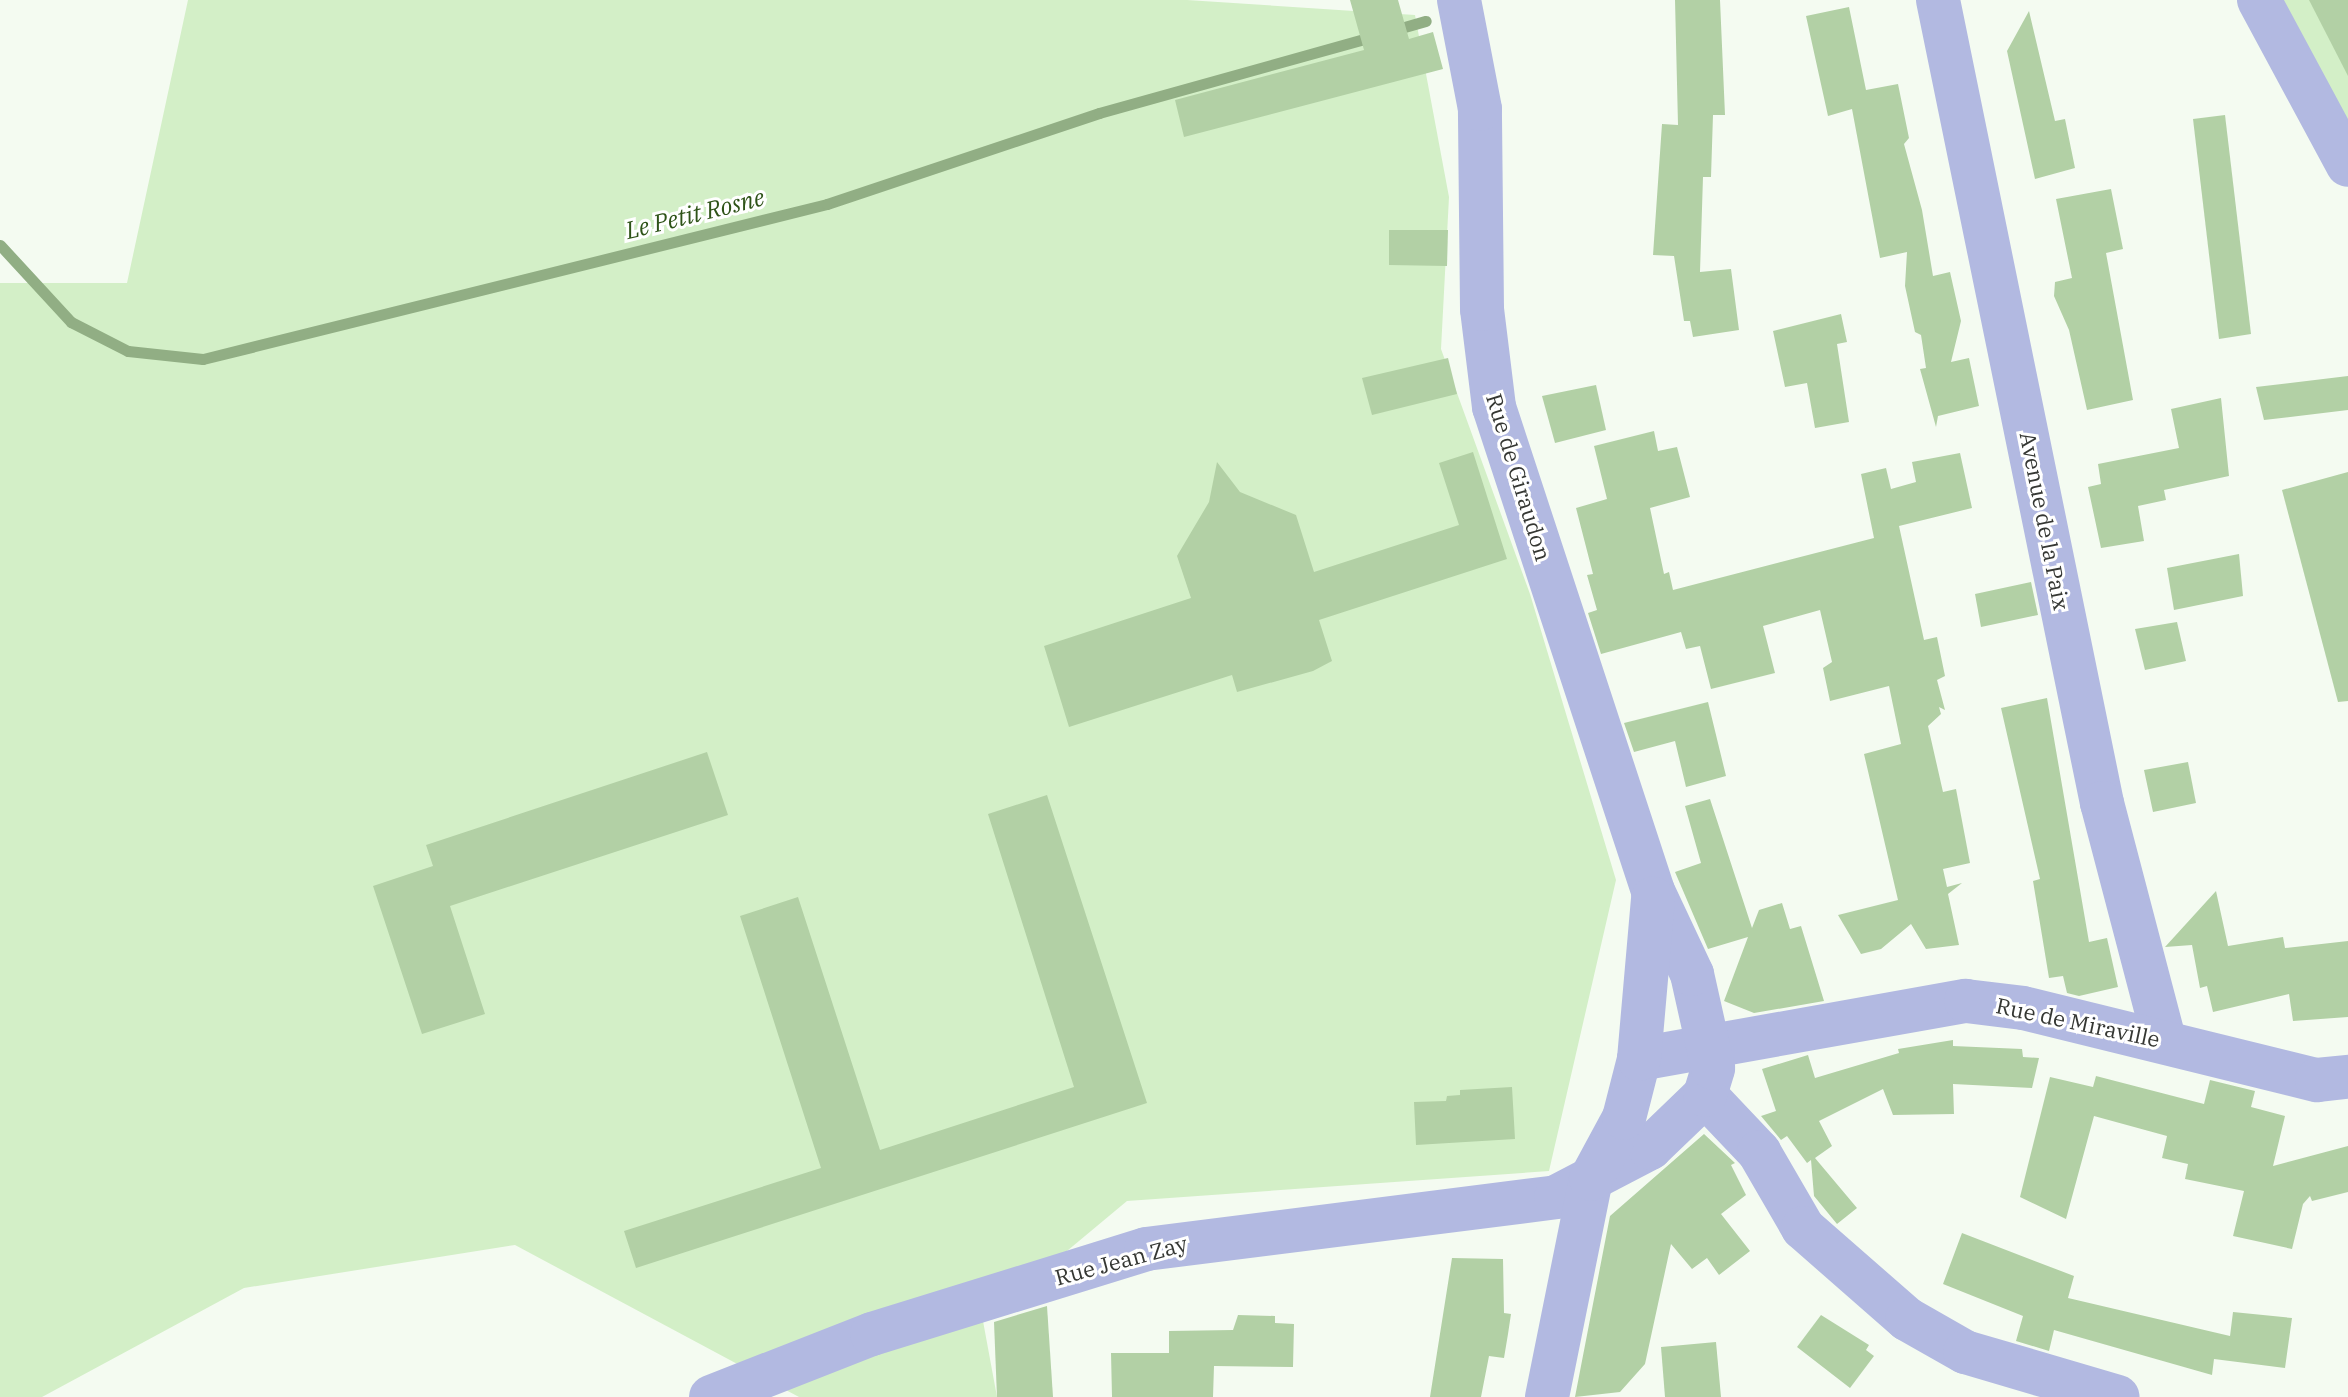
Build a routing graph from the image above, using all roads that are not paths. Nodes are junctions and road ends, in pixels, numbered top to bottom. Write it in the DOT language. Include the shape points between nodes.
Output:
graph roads {
  1 [pos="1459,0"];
  2 [pos="1938,0"];
  3 [pos="2259,0"];
  4 [pos="2348,165"];
  5 [pos="1653,891"];
  6 [pos="2164,1040"];
  7 [pos="1709,1045"];
  8 [pos="1639,1059"];
  9 [pos="2348,1077"];
  10 [pos="1705,1095"];
  11 [pos="1624,1118"];
  12 [pos="1672,1130"];
  13 [pos="1591,1179"];
  14 [pos="711,1397"];
  15 [pos="1547,1397"];
  16 [pos="2118,1397"];
  1 -- 5 [label="street, Rue de Giraudon" via="1480,109 1482,309 1494,407"];
  2 -- 6 [label="street, Avenue de la Paix" via="2102,803"];
  3 -- 4 [label="street"];
  5 -- 7 [label="street, Rue de Giraudon" via="1692,974"];
  5 -- 8 [label="street, Rue de Giraudon"];
  6 -- 7 [label="street, Rue de Miraville" via="2023,1008 1966,1001"];
  6 -- 9 [label="street, Rue de Miraville" via="2317,1080"];
  7 -- 8 [label="street, Rue de Miraville"];
  7 -- 10 [label="street" via="1713,1068"];
  8 -- 11 [label="street, Rue de Giraudon"];
  10 -- 12 [label="street"];
  10 -- 16 [label="street" via="1759,1152 1803,1228 1907,1319 1965,1352"];
  11 -- 12 [label="street" via="1644,1129"];
  11 -- 13 [label="street, Rue de Giraudon"];
  12 -- 13 [label="street" via="1650,1148"];
  13 -- 14 [label="street, Rue Jean Zay" via="1556,1197 1146,1249 872,1334"];
  13 -- 15 [label="street, Rue de Giraudon"];
}
